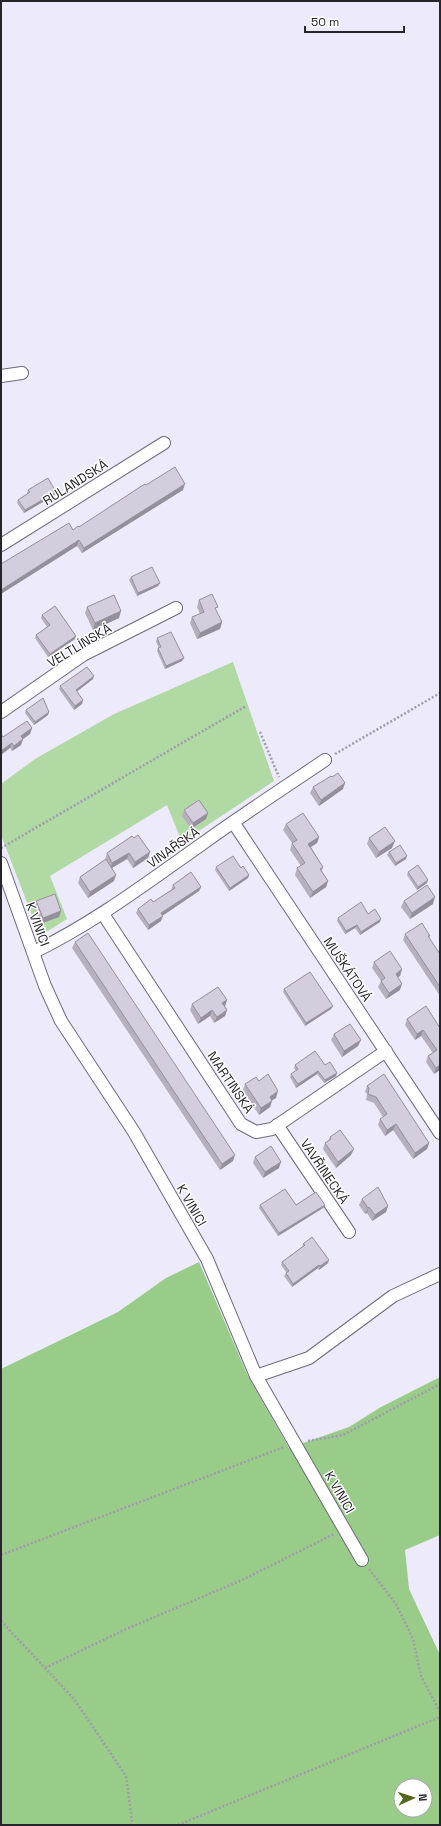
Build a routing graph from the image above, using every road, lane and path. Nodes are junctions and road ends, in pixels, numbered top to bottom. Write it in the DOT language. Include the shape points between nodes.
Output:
graph roads {
  1 [pos="22,373"];
  2 [pos="1,376"];
  3 [pos="164,443"];
  4 [pos="1,545"];
  5 [pos="176,608"];
  6 [pos="440,693"];
  7 [pos="246,706"];
  8 [pos="1,712"];
  9 [pos="260,732"];
  10 [pos="325,760"];
  11 [pos="283,788"];
  12 [pos="233,822"];
  13 [pos="1,848"];
  14 [pos="1,863"];
  15 [pos="103,914"];
  16 [pos="34,952"];
  17 [pos="386,1051"];
  18 [pos="277,1125"];
  19 [pos="440,1133"];
  20 [pos="350,1232"];
  21 [pos="440,1274"];
  22 [pos="256,1376"];
  23 [pos="440,1384"];
  24 [pos="295,1443"];
  25 [pos="344,1529"];
  26 [pos="1,1555"];
  27 [pos="362,1560"];
  28 [pos="1,1621"];
  29 [pos="44,1668"];
  30 [pos="440,1712"];
  31 [pos="440,1718"];
  32 [pos="131,1825"];
  33 [pos="178,1825"];
  1 -- 2 [label="street"];
  3 -- 4 [label="street, RULANDSKÁ"];
  5 -- 8 [label="street, VELTLÍNSKÁ" via="83,656"];
  6 -- 10 [label="path"];
  7 -- 13 [label="path"];
  9 -- 11 [label="path"];
  10 -- 11 [label="street, VINAŘSKÁ"];
  11 -- 12 [label="street, VINAŘSKÁ"];
  12 -- 15 [label="street, VINAŘSKÁ"];
  12 -- 17 [label="street, MUŠKÁTOVÁ"];
  14 -- 16 [label="street, K VINICI"];
  15 -- 16 [label="street, VINAŘSKÁ"];
  15 -- 18 [label="street, MARTINSKÁ" via="241,1124 256,1132 272,1129"];
  16 -- 22 [label="street, K VINICI" via="45,986 61,1021 134,1132 207,1259"];
  17 -- 18 [label="street, MARTINSKÁ"];
  17 -- 19 [label="street, MUŠKÁTOVÁ"];
  18 -- 20 [label="street, VAVŘINECKÁ"];
  21 -- 22 [label="street" via="393,1296 309,1358"];
  22 -- 24 [label="street, K VINICI"];
  23 -- 24 [label="path" via="343,1436"];
  24 -- 25 [label="street, K VINICI"];
  24 -- 26 [label="path"];
  25 -- 27 [label="street, K VINICI"];
  25 -- 29 [label="path" via="242,1580 124,1630"];
  27 -- 30 [label="path" via="396,1604 413,1639 421,1676"];
  28 -- 29 [label="path"];
  29 -- 32 [label="path" via="74,1699 126,1776"];
  31 -- 33 [label="path"];
}
